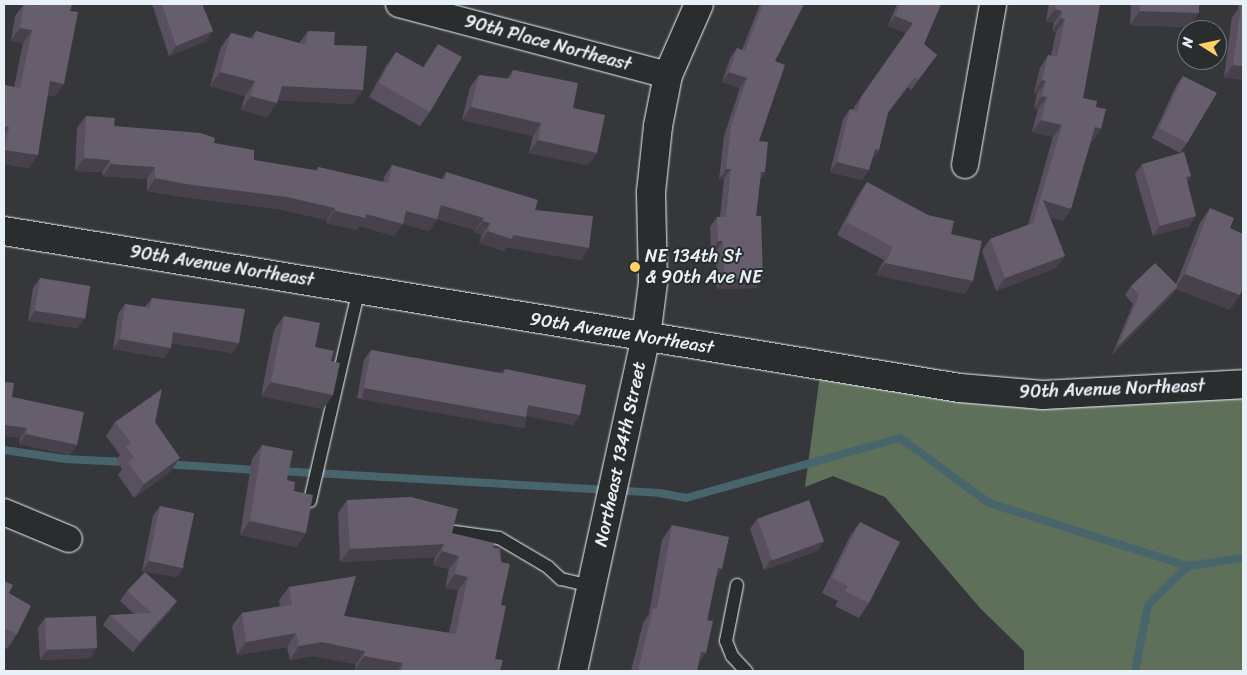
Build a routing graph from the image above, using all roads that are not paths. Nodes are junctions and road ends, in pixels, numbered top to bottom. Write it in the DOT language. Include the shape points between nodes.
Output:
graph roads {
  1 [pos="399,4"];
  2 [pos="699,4"];
  3 [pos="994,4"];
  4 [pos="668,75"];
  5 [pos="965,165"];
  6 [pos="4,231"];
  7 [pos="359,288"];
  8 [pos="646,337"];
  9 [pos="1243,384"];
  10 [pos="310,501"];
  11 [pos="4,512"];
  12 [pos="455,532"];
  13 [pos="69,539"];
  14 [pos="737,584"];
  15 [pos="591,586"];
  16 [pos="573,671"];
  17 [pos="746,671"];
  1 -- 4 [label="street, 90th Place Northeast"];
  2 -- 4 [label="street, Northeast 134th Street"];
  3 -- 5 [label="street"];
  4 -- 8 [label="street, Northeast 134th Street" via="658,126 651,192 653,282"];
  6 -- 7 [label="street, 90th Avenue Northeast"];
  7 -- 8 [label="street, 90th Avenue Northeast"];
  7 -- 10 [label="lane"];
  8 -- 9 [label="street, 90th Avenue Northeast" via="960,388 1044,395"];
  8 -- 15 [label="street, Northeast 134th Street"];
  11 -- 13 [label="street"];
  12 -- 15 [label="lane" via="499,538 548,568 561,580"];
  14 -- 17 [label="lane" via="726,641 732,656"];
  15 -- 16 [label="street, Northeast 134th Street"];
}
